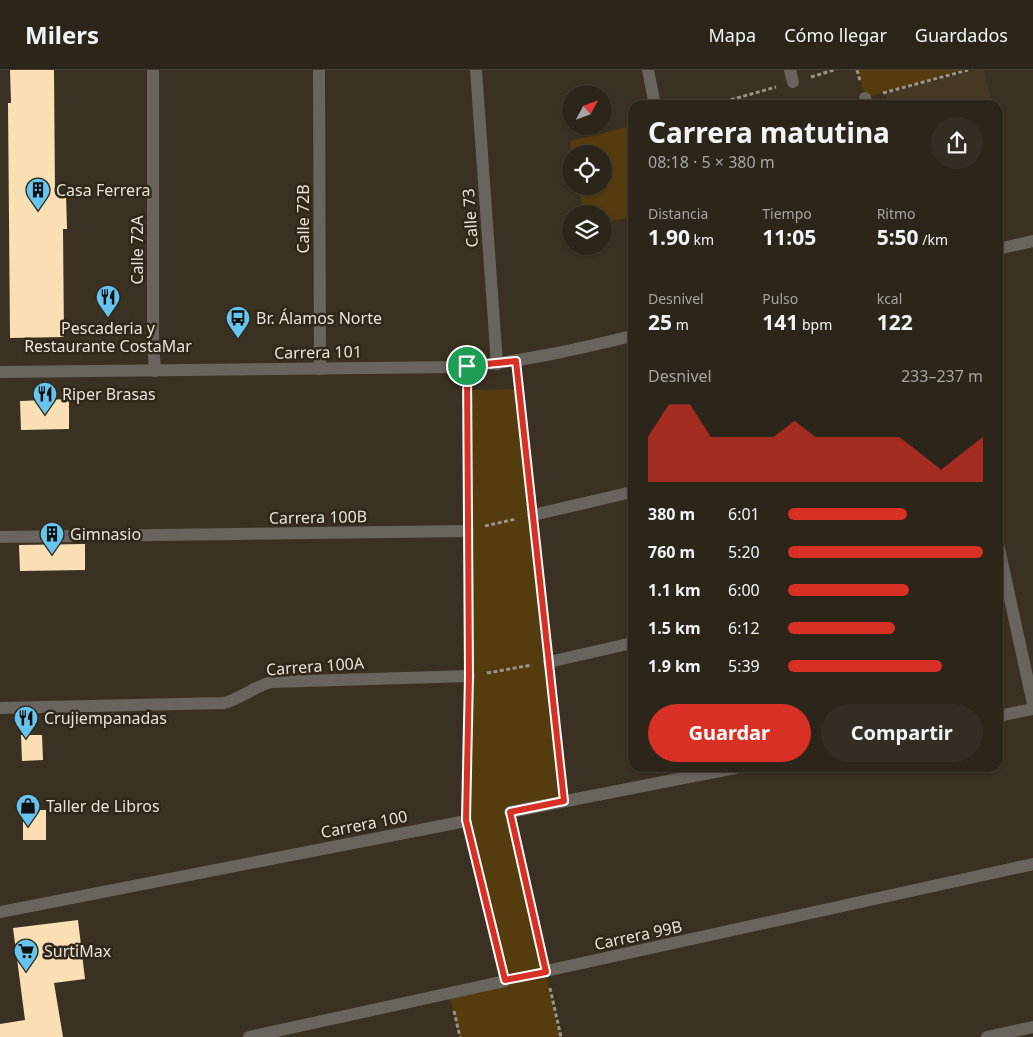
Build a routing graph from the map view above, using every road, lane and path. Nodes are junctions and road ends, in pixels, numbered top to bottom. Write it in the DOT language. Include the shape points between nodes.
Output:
graph roads {
  1 [pos="153,70"];
  2 [pos="319,70"];
  3 [pos="476,70"];
  4 [pos="648,70"];
  5 [pos="834,70"];
  6 [pos="968,70"];
  7 [pos="791,76"];
  8 [pos="654,100"];
  9 [pos="726,100"];
  10 [pos="872,100"];
  11 [pos="1033,241"];
  12 [pos="1003,248"];
  13 [pos="628,337"];
  14 [pos="516,361"];
  15 [pos="496,364"];
  16 [pos="467,366"];
  17 [pos="320,369"];
  18 [pos="155,371"];
  19 [pos="0,372"];
  20 [pos="628,493"];
  21 [pos="533,515"];
  22 [pos="468,531"];
  23 [pos="0,537"];
  24 [pos="1003,577"];
  25 [pos="628,644"];
  26 [pos="549,662"];
  27 [pos="469,676"];
  28 [pos="1033,704"];
  29 [pos="0,708"];
  30 [pos="1033,709"];
  31 [pos="1003,715"];
  32 [pos="714,772"];
  33 [pos="564,801"];
  34 [pos="510,812"];
  35 [pos="466,820"];
  36 [pos="1033,864"];
  37 [pos="0,912"];
  38 [pos="546,972"];
  39 [pos="505,980"];
  40 [pos="449,993"];
  41 [pos="1033,1027"];
  42 [pos="249,1037"];
  43 [pos="460,1037"];
  44 [pos="561,1037"];
  45 [pos="987,1037"];
  1 -- 18 [label="street, Calle 72A"];
  2 -- 17 [label="street, Calle 72B"];
  3 -- 15 [label="street, Calle 73"];
  4 -- 8 [label="street"];
  5 -- 7 [label="path"];
  6 -- 10 [label="path"];
  7 -- 9 [label="path"];
  11 -- 12 [label="street"];
  13 -- 14 [label="street, Carrera 101"];
  14 -- 15 [label="street, Carrera 101"];
  14 -- 21 [label="path"];
  15 -- 16 [label="street, Carrera 101"];
  16 -- 17 [label="street, Carrera 101"];
  16 -- 22 [label="path"];
  17 -- 18 [label="street, Carrera 101"];
  18 -- 19 [label="street, Carrera 101"];
  20 -- 21 [label="street"];
  21 -- 22 [label="path"];
  21 -- 26 [label="path"];
  22 -- 23 [label="street, Carrera 100B"];
  22 -- 27 [label="path"];
  24 -- 28 [label="street"];
  25 -- 26 [label="street"];
  26 -- 27 [label="path"];
  26 -- 33 [label="path"];
  27 -- 29 [label="street, Carrera 100A" via="272,682 224,703"];
  27 -- 35 [label="path"];
  30 -- 31 [label="street"];
  32 -- 33 [label="street"];
  33 -- 34 [label="street"];
  34 -- 38 [label="path"];
  35 -- 37 [label="street, Carrera 100"];
  35 -- 39 [label="path"];
  36 -- 38 [label="street, Carrera 99B"];
  38 -- 44 [label="path"];
  39 -- 40 [label="street"];
  40 -- 42 [label="street"];
  40 -- 43 [label="path"];
  41 -- 45 [label="street"];
}
